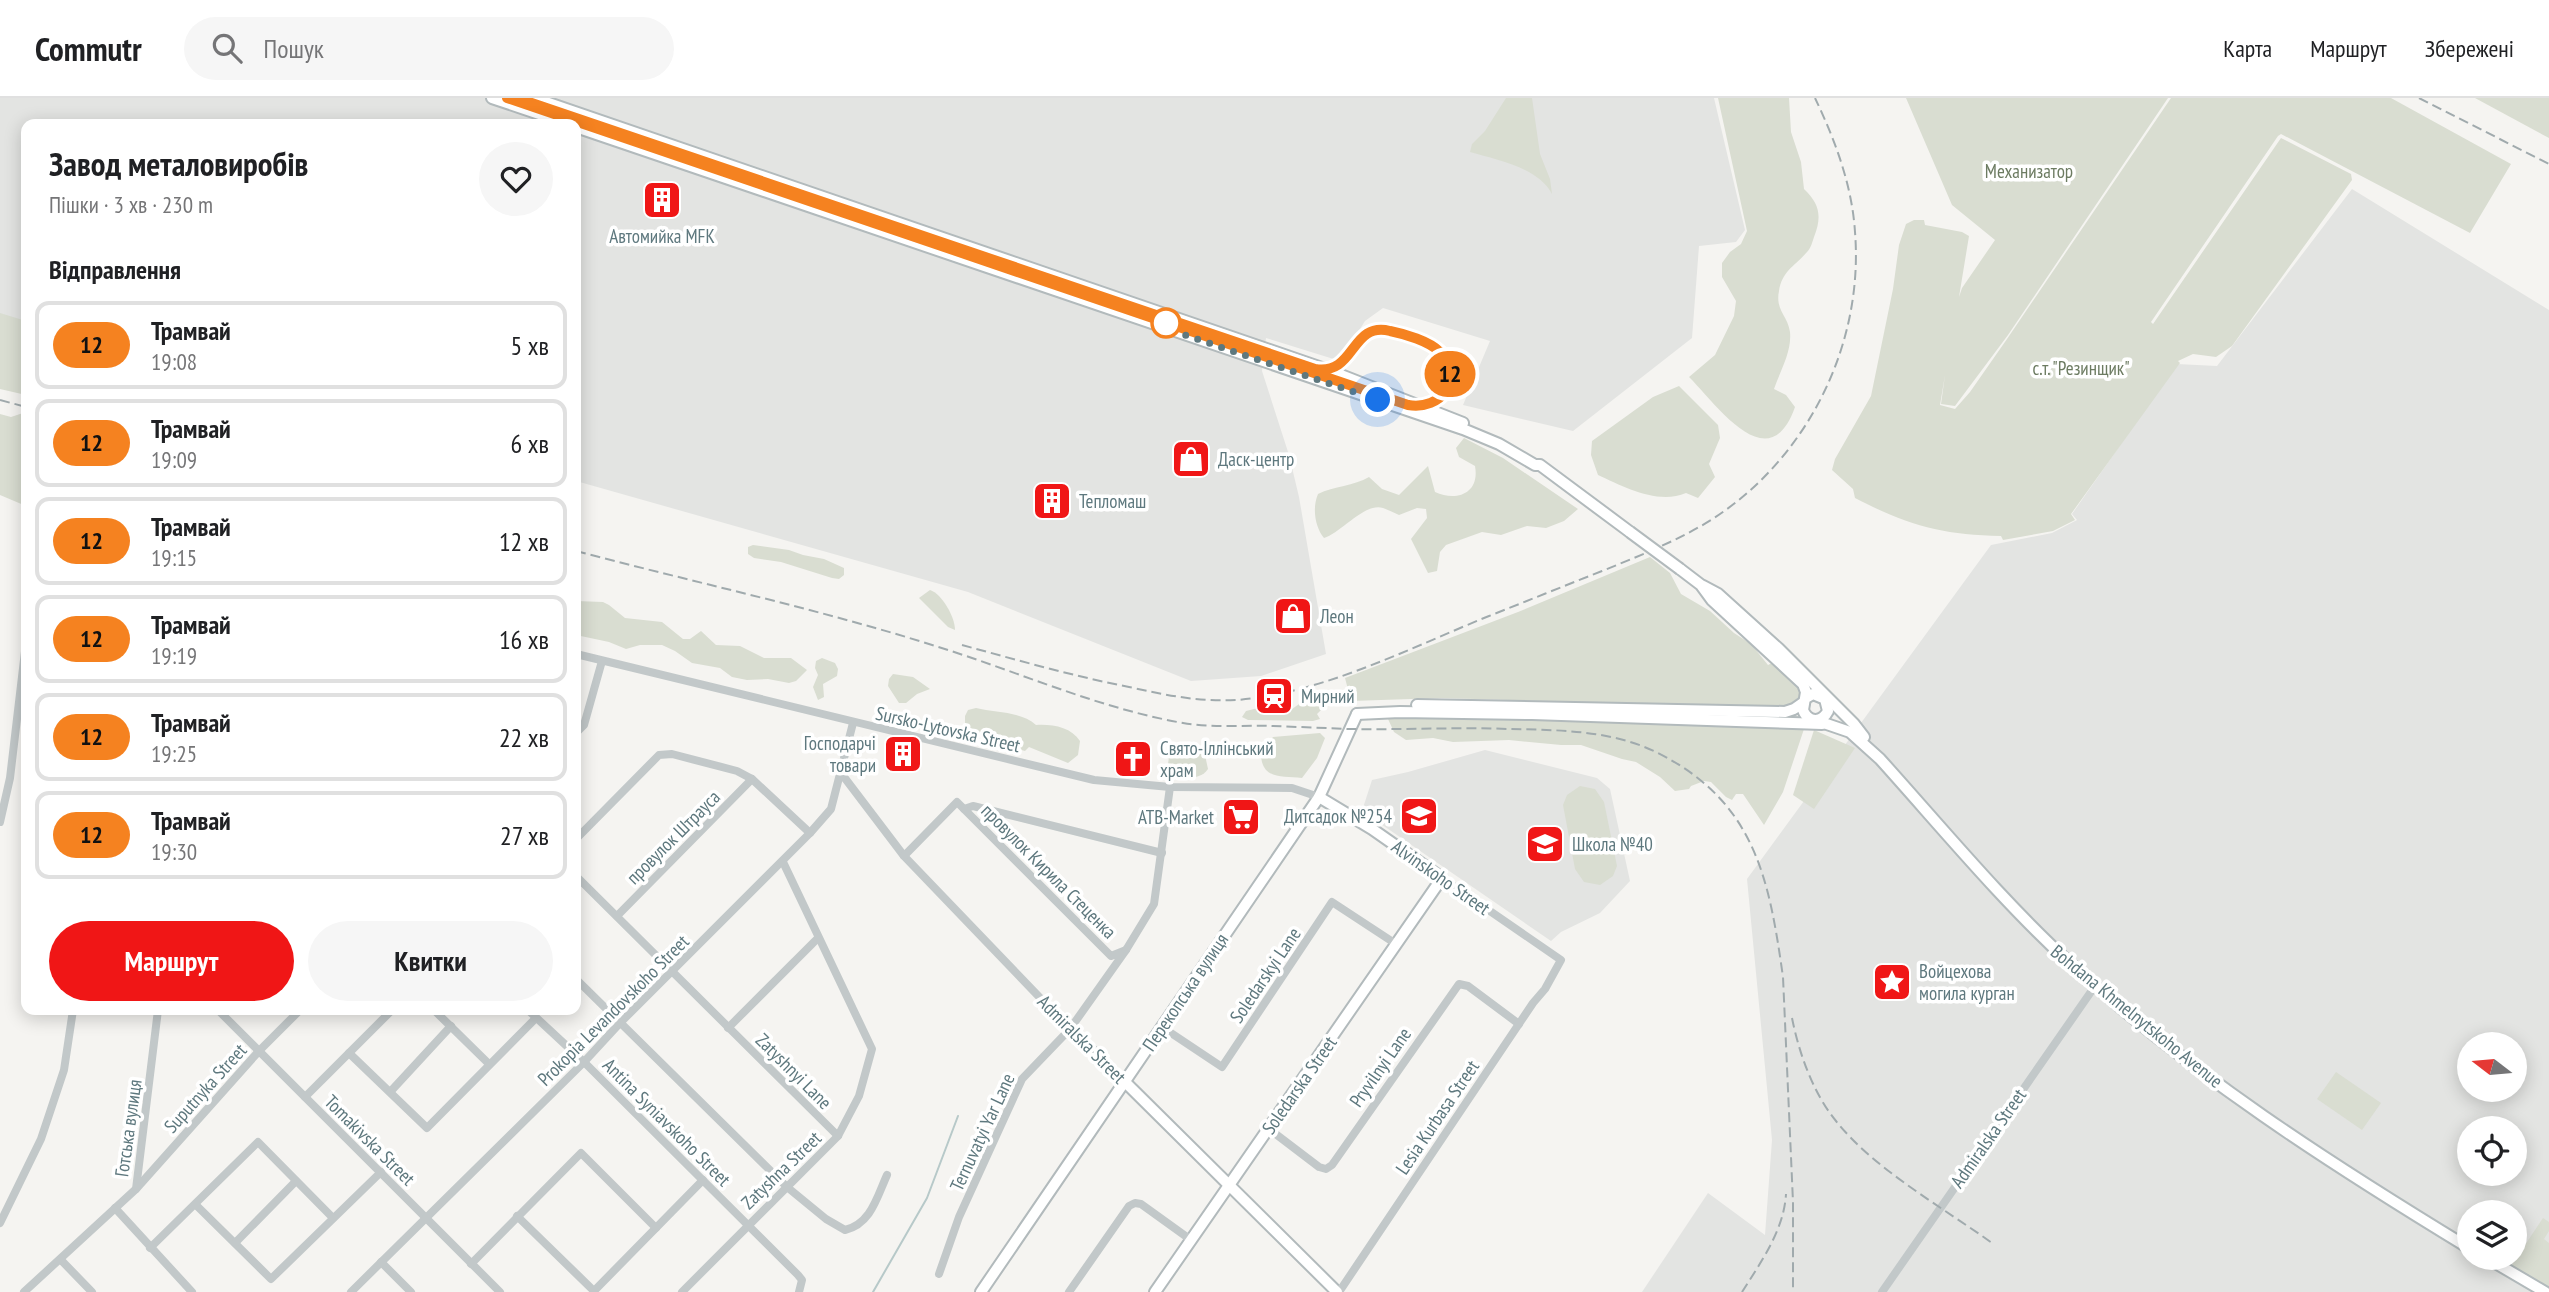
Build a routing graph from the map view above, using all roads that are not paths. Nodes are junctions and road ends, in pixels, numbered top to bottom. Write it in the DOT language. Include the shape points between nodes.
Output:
graph roads {
  1 [pos="492,98"];
  2 [pos="534,98"];
  3 [pos="554,119"];
  4 [pos="581,129"];
  5 [pos="1535,465"];
  6 [pos="1701,585"];
  7 [pos="581,655"];
  8 [pos="602,660"];
  9 [pos="1822,695"];
  10 [pos="1805,700"];
  11 [pos="1357,714"];
  12 [pos="1706,719"];
  13 [pos="1813,720"];
  14 [pos="853,723"];
  15 [pos="1832,725"];
  16 [pos="581,727"];
  17 [pos="21,736"];
  18 [pos="1864,737"];
  19 [pos="1880,759"];
  20 [pos="841,773"];
  21 [pos="752,779"];
  22 [pos="1170,787"];
  23 [pos="1318,797"];
  24 [pos="964,809"];
  25 [pos="0,822"];
  26 [pos="810,833"];
  27 [pos="581,834"];
  28 [pos="1162,853"];
  29 [pos="904,856"];
  30 [pos="783,862"];
  31 [pos="1442,878"];
  32 [pos="581,881"];
  33 [pos="617,916"];
  34 [pos="818,939"];
  35 [pos="1396,944"];
  36 [pos="1126,950"];
  37 [pos="1561,960"];
  38 [pos="672,971"];
  39 [pos="581,984"];
  40 [pos="2095,986"];
  41 [pos="72,1015"];
  42 [pos="157,1015"];
  43 [pos="223,1015"];
  44 [pos="295,1015"];
  45 [pos="387,1015"];
  46 [pos="439,1015"];
  47 [pos="533,1015"];
  48 [pos="536,1018"];
  49 [pos="619,1024"];
  50 [pos="1519,1024"];
  51 [pos="451,1026"];
  52 [pos="1162,1027"];
  53 [pos="728,1028"];
  54 [pos="1070,1028"];
  55 [pos="259,1051"];
  56 [pos="349,1053"];
  57 [pos="584,1062"];
  58 [pos="489,1064"];
  59 [pos="1124,1081"];
  60 [pos="391,1091"];
  61 [pos="305,1097"];
  62 [pos="1269,1129"];
  63 [pos="838,1136"];
  64 [pos="381,1172"];
  65 [pos="887,1175"];
  66 [pos="296,1181"];
  67 [pos="703,1181"];
  68 [pos="1229,1187"];
  69 [pos="787,1188"];
  70 [pos="136,1189"];
  71 [pos="196,1205"];
  72 [pos="115,1208"];
  73 [pos="517,1216"];
  74 [pos="426,1217"];
  75 [pos="333,1218"];
  76 [pos="0,1223"];
  77 [pos="748,1224"];
  78 [pos="656,1228"];
  79 [pos="1191,1240"];
  80 [pos="2457,1240"];
  81 [pos="235,1243"];
  82 [pos="150,1248"];
  83 [pos="61,1260"];
  84 [pos="381,1262"];
  85 [pos="471,1264"];
  86 [pos="2507,1270"];
  87 [pos="939,1274"];
  88 [pos="24,1292"];
  89 [pos="92,1292"];
  90 [pos="192,1292"];
  91 [pos="351,1292"];
  92 [pos="411,1292"];
  93 [pos="500,1292"];
  94 [pos="682,1292"];
  95 [pos="799,1292"];
  96 [pos="981,1292"];
  97 [pos="1069,1292"];
  98 [pos="1155,1292"];
  99 [pos="1338,1292"];
  100 [pos="1882,1292"];
  101 [pos="2545,1292"];
  1 -- 3 [label="main road"];
  2 -- 5 [label="main road, Bohdana Khmelnytskoho Avenue" via="1328,370 1451,416 1502,441"];
  4 -- 5 [label="main road, Bohdana Khmelnytskoho Avenue" via="1463,429"];
  5 -- 6 [label="main road, Bohdana Khmelnytskoho Avenue, bridge"];
  6 -- 9 [label="main road, Bohdana Khmelnytskoho Avenue" via="1718,594"];
  6 -- 10 [label="main road, Bohdana Khmelnytskoho Avenue" via="1803,684"];
  7 -- 8 [label="street, Sursko-Lytovska Street"];
  8 -- 14 [label="street, Sursko-Lytovska Street"];
  8 -- 16 [label="street"];
  9 -- 10 [label="main road"];
  9 -- 13 [label="main road" via="1826,715"];
  9 -- 18 [label="main road, Bohdana Khmelnytskoho Avenue"];
  9 -- 18 [label="main road, Bohdana Khmelnytskoho Avenue"];
  10 -- 11 [label="main road" via="1785,712 1437,705 1376,707"];
  10 -- 13 [label="main road, Bohdana Khmelnytskoho Avenue" via="1803,710"];
  11 -- 12 [label="main road"];
  11 -- 23 [label="main road, Перекопська вулиця"];
  12 -- 13 [label="main road"];
  12 -- 15 [label="main road"];
  13 -- 15 [label="main road, Bohdana Khmelnytskoho Avenue"];
  14 -- 20 [label="street, Prokopia Levandovskoho Street"];
  14 -- 22 [label="street, Sursko-Lytovska Street" via="1094,780"];
  15 -- 19 [label="main road, Bohdana Khmelnytskoho Avenue" via="1850,732"];
  17 -- 25 [label="street"];
  18 -- 19 [label="main road, Bohdana Khmelnytskoho Avenue"];
  19 -- 40 [label="main road, Bohdana Khmelnytskoho Avenue" via="2028,923"];
  20 -- 26 [label="street, Prokopia Levandovskoho Street" via="831,809"];
  20 -- 29 [label="street, Admiralska Street"];
  21 -- 26 [label="street"];
  21 -- 27 [label="street" via="672,754 659,755"];
  21 -- 33 [label="street, провулок Штрауса"];
  22 -- 23 [label="street, Sursko-Lytovska Street" via="1292,788"];
  22 -- 28 [label="street, Ternuvatyi Yar Lane"];
  23 -- 31 [label="main road, Alvinskoho Street"];
  23 -- 52 [label="main road, Перекопська вулиця"];
  24 -- 28 [label="street, провулок Кирила Стеценка" via="973,806"];
  24 -- 29 [label="street, провулок Кирила Стеценка" via="957,802"];
  24 -- 36 [label="street, провулок Кирила Стеценка" via="1111,956"];
  26 -- 30 [label="street, Prokopia Levandovskoho Street"];
  28 -- 36 [label="street, Ternuvatyi Yar Lane" via="1154,904"];
  29 -- 54 [label="street, Admiralska Street"];
  30 -- 34 [label="street, Zatyshna Street"];
  30 -- 38 [label="street, Prokopia Levandovskoho Street"];
  31 -- 35 [label="main road, Soledarska Street"];
  31 -- 37 [label="street, Alvinskoho Street"];
  32 -- 33 [label="street, Zatyshnyi Lane"];
  33 -- 38 [label="street, Zatyshnyi Lane"];
  34 -- 53 [label="street, Zatyshnyi Lane"];
  34 -- 63 [label="street, Zatyshna Street" via="872,1049 859,1097"];
  35 -- 52 [label="street, Soledarskyi Lane" via="1332,902 1222,1068"];
  35 -- 62 [label="main road, Soledarska Street"];
  36 -- 54 [label="street, Ternuvatyi Yar Lane"];
  37 -- 50 [label="street, Lesia Kurbasa Street"];
  38 -- 49 [label="street, Prokopia Levandovskoho Street"];
  38 -- 53 [label="street, Zatyshnyi Lane"];
  39 -- 49 [label="street, Antina Syniavskoho Street"];
  40 -- 80 [label="main road, Bohdana Khmelnytskoho Avenue" via="2212,1079"];
  40 -- 100 [label="street, Admiralska Street"];
  41 -- 76 [label="street" via="64,1070 41,1139"];
  42 -- 70 [label="street, Готська вулиця"];
  43 -- 55 [label="street, Tomakivska Street"];
  44 -- 55 [label="street, Suputnyka Street"];
  45 -- 56 [label="street"];
  46 -- 51 [label="street"];
  47 -- 48 [label="street, Antina Syniavskoho Street"];
  48 -- 57 [label="street, Antina Syniavskoho Street"];
  48 -- 58 [label="street"];
  49 -- 57 [label="street, Prokopia Levandovskoho Street"];
  49 -- 69 [label="street, Antina Syniavskoho Street"];
  50 -- 62 [label="street, Pryvilnyi Lane" via="1459,984 1332,1165 1319,1167"];
  50 -- 99 [label="street, Lesia Kurbasa Street"];
  51 -- 58 [label="street"];
  51 -- 60 [label="street"];
  52 -- 59 [label="main road, Перекопська вулиця"];
  53 -- 63 [label="street, Zatyshnyi Lane"];
  54 -- 59 [label="street, Admiralska Street"];
  54 -- 87 [label="street, Ternuvatyi Yar Lane" via="1022,1079 959,1217"];
  55 -- 61 [label="street, Tomakivska Street"];
  55 -- 70 [label="street, Suputnyka Street"];
  56 -- 60 [label="street"];
  56 -- 61 [label="street"];
  57 -- 67 [label="street, Antina Syniavskoho Street"];
  57 -- 74 [label="street, Prokopia Levandovskoho Street"];
  58 -- 60 [label="street" via="428,1128"];
  59 -- 68 [label="main road, Admiralska Street"];
  59 -- 96 [label="main road, Перекопська вулиця"];
  61 -- 64 [label="street, Tomakivska Street"];
  62 -- 68 [label="main road, Soledarska Street"];
  63 -- 69 [label="street, Zatyshna Street"];
  64 -- 74 [label="street, Tomakivska Street"];
  64 -- 75 [label="street"];
  65 -- 69 [label="street" via="864,1222 845,1230"];
  66 -- 71 [label="street" via="258,1143"];
  66 -- 75 [label="street"];
  66 -- 81 [label="street"];
  67 -- 77 [label="street, Antina Syniavskoho Street"];
  67 -- 78 [label="street"];
  68 -- 79 [label="main road, Soledarska Street"];
  68 -- 99 [label="main road, Admiralska Street"];
  69 -- 77 [label="street, Zatyshna Street"];
  70 -- 72 [label="street, Готська вулиця"];
  71 -- 81 [label="street"];
  71 -- 82 [label="street"];
  72 -- 82 [label="street"];
  72 -- 83 [label="street, Готська вулиця"];
  73 -- 78 [label="street" via="581,1153"];
  73 -- 78 [label="street" via="594,1291"];
  73 -- 85 [label="street"];
  74 -- 84 [label="street, Prokopia Levandovskoho Street"];
  74 -- 85 [label="street, Tomakivska Street"];
  75 -- 81 [label="street" via="271,1279"];
  77 -- 94 [label="street, Zatyshna Street"];
  77 -- 95 [label="street, Antina Syniavskoho Street" via="802,1280"];
  79 -- 97 [label="street" via="1135,1203"];
  79 -- 98 [label="main road, Soledarska Street"];
  82 -- 90 [label="street"];
  83 -- 88 [label="street, Готська вулиця"];
  83 -- 89 [label="street"];
  84 -- 91 [label="street, Prokopia Levandovskoho Street"];
  84 -- 92 [label="street"];
  85 -- 93 [label="street, Tomakivska Street"];
  86 -- 101 [label="main road"];
}
